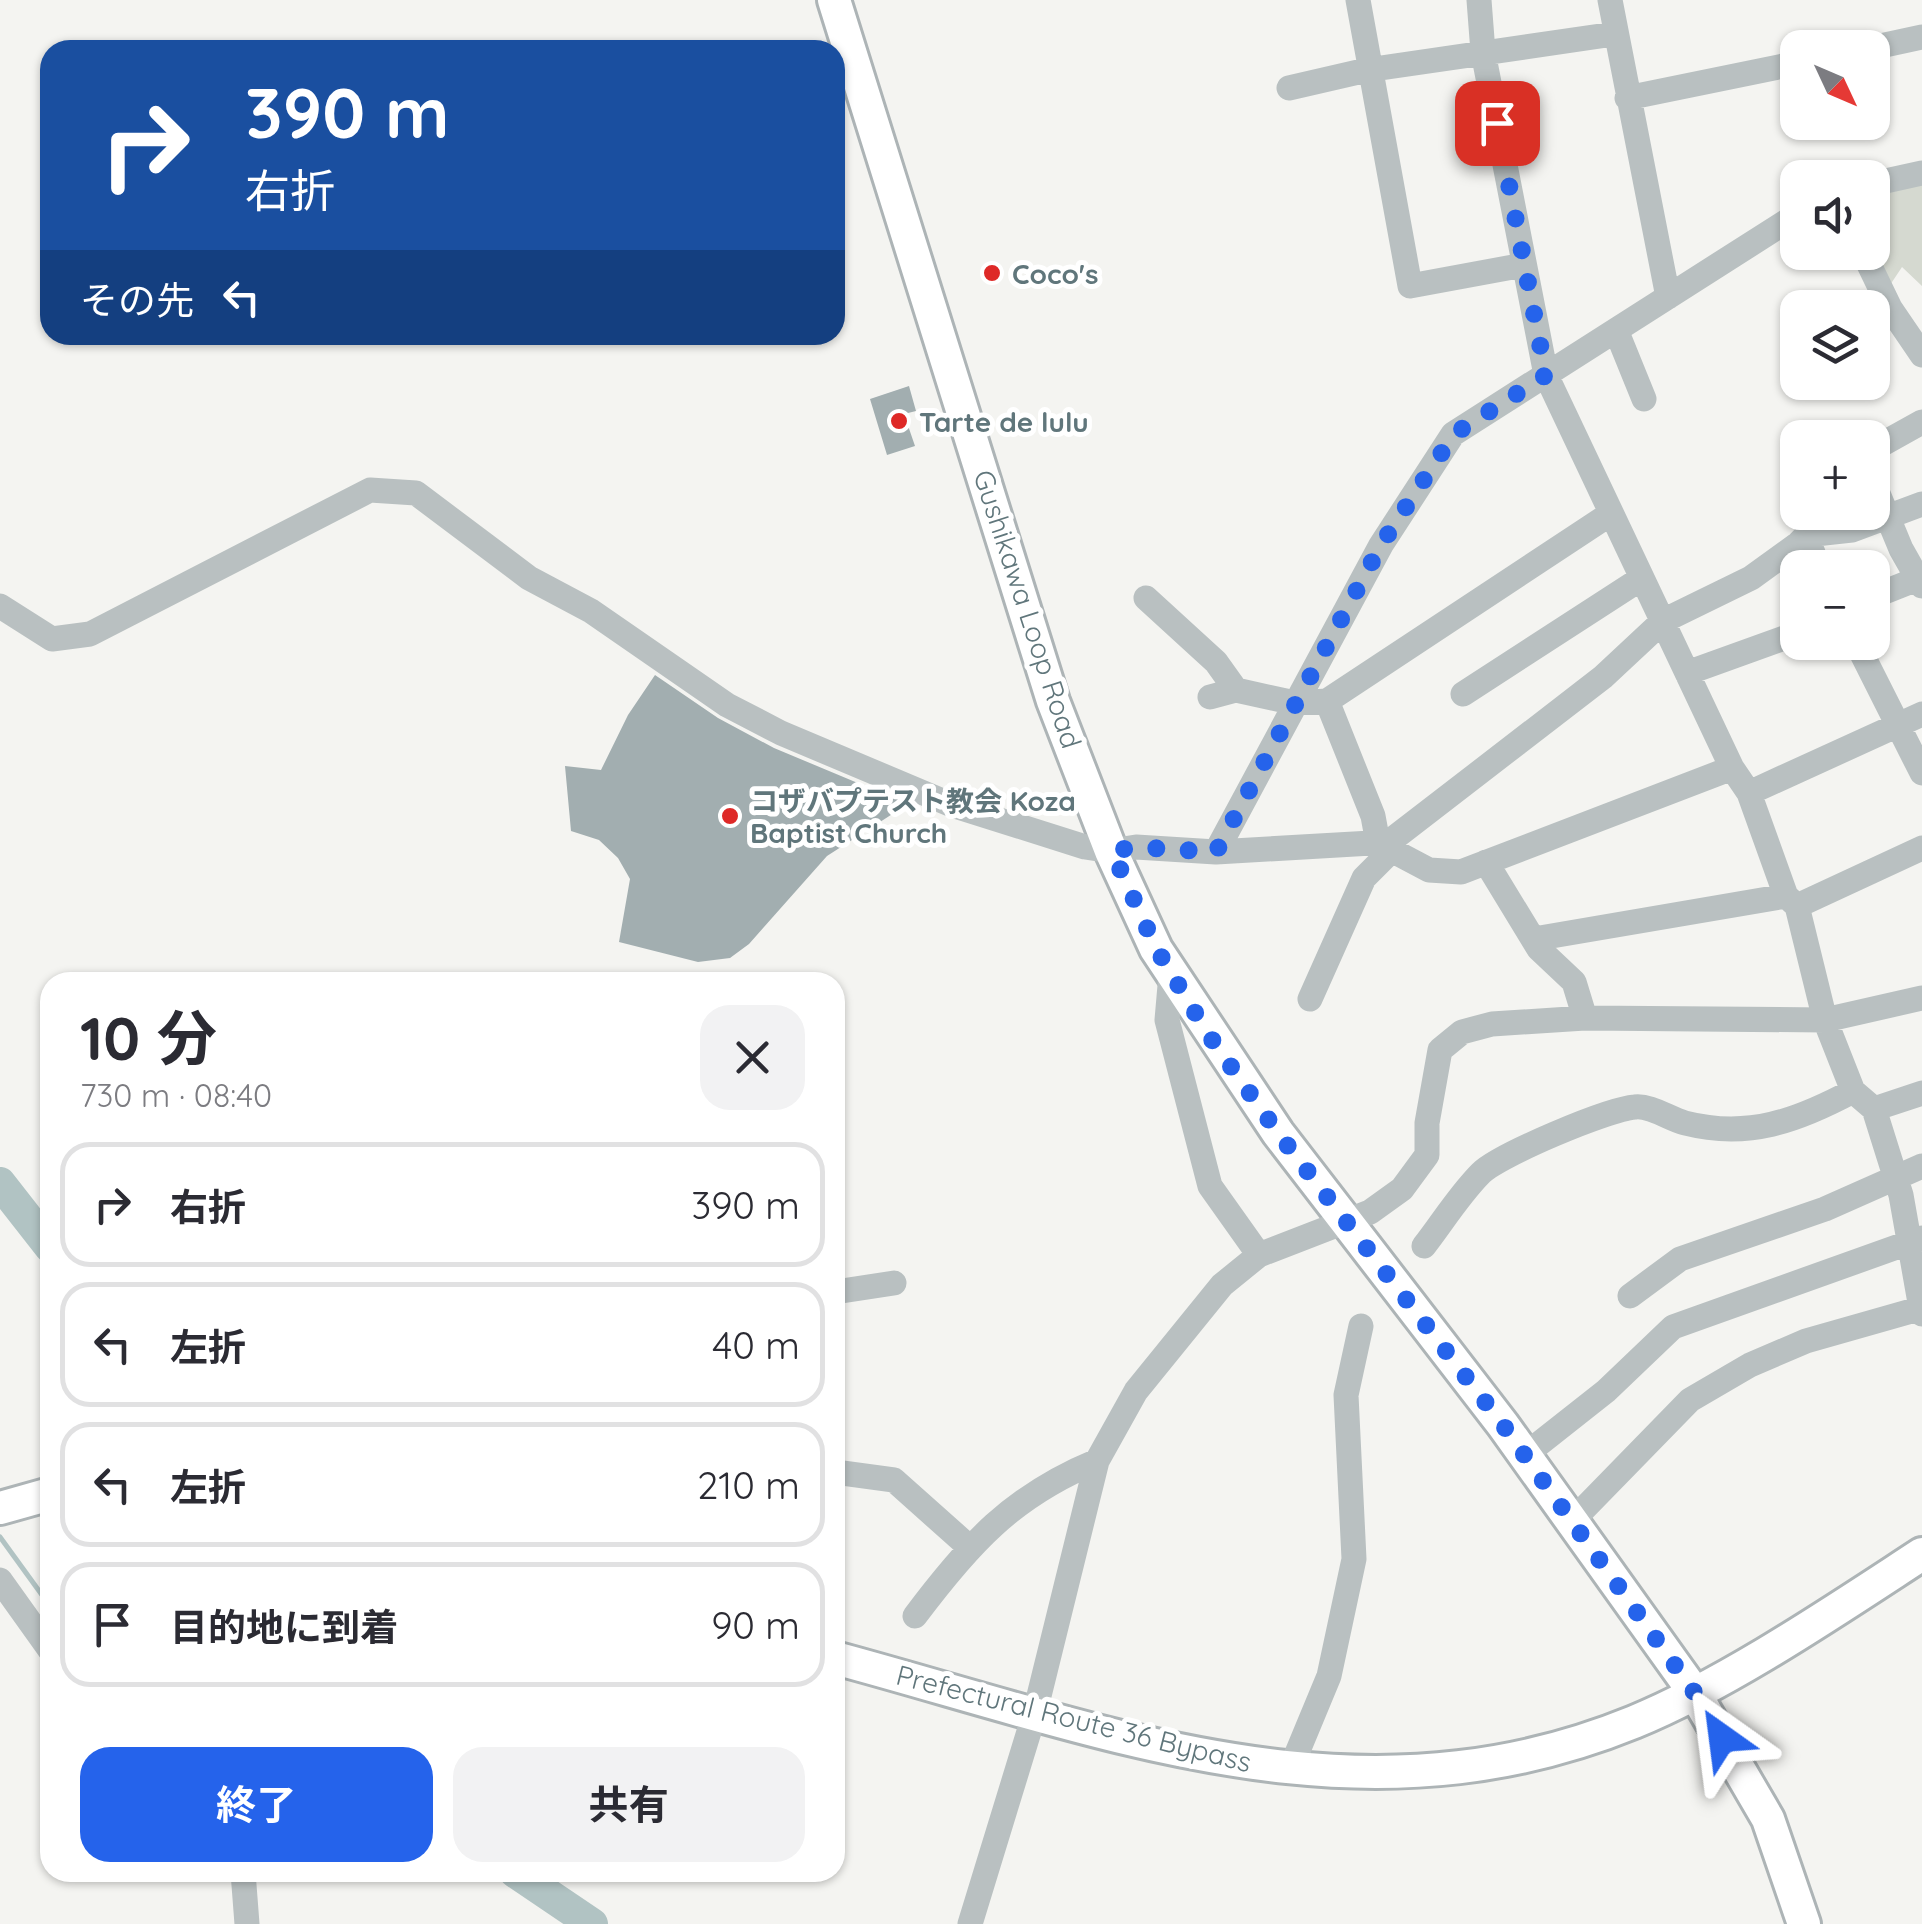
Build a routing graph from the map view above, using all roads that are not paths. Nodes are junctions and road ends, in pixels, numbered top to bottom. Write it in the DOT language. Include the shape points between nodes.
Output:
graph roads {
  1 [pos="834,0"];
  2 [pos="1358,0"];
  3 [pos="1479,0"];
  4 [pos="1610,0"];
  5 [pos="1614,34"];
  6 [pos="1922,37"];
  7 [pos="1890,44"];
  8 [pos="1483,52"];
  9 [pos="1780,67"];
  10 [pos="1367,70"];
  11 [pos="1289,88"];
  12 [pos="1627,98"];
  13 [pos="1922,174"];
  14 [pos="1890,180"];
  15 [pos="1780,225"];
  16 [pos="1524,266"];
  17 [pos="1871,270"];
  18 [pos="1668,297"];
  19 [pos="1616,330"];
  20 [pos="1922,355"];
  21 [pos="1546,375"];
  22 [pos="1644,399"];
  23 [pos="1922,422"];
  24 [pos="1890,440"];
  25 [pos="1922,504"];
  26 [pos="1610,514"];
  27 [pos="1890,516"];
  28 [pos="1890,523"];
  29 [pos="1811,530"];
  30 [pos="1852,530"];
  31 [pos="1806,535"];
  32 [pos="1812,550"];
  33 [pos="1642,578"];
  34 [pos="1920,581"];
  35 [pos="1890,591"];
  36 [pos="1146,598"];
  37 [pos="0,606"];
  38 [pos="1663,621"];
  39 [pos="1780,639"];
  40 [pos="1869,660"];
  41 [pos="1687,673"];
  42 [pos="1236,690"];
  43 [pos="1464,694"];
  44 [pos="1210,697"];
  45 [pos="1327,701"];
  46 [pos="1295,703"];
  47 [pos="1911,719"];
  48 [pos="1732,768"];
  49 [pos="1922,773"];
  50 [pos="1749,793"];
  51 [pos="1384,848"];
  52 [pos="1922,848"];
  53 [pos="1112,851"];
  54 [pos="1216,852"];
  55 [pos="1486,862"];
  56 [pos="1791,901"];
  57 [pos="1534,940"];
  58 [pos="1171,974"];
  59 [pos="1922,998"];
  60 [pos="1310,999"];
  61 [pos="1585,1018"];
  62 [pos="1825,1020"];
  63 [pos="1852,1090"];
  64 [pos="1922,1093"];
  65 [pos="1874,1109"];
  66 [pos="1922,1166"];
  67 [pos="1895,1175"];
  68 [pos="1346,1218"];
  69 [pos="1915,1240"];
  70 [pos="1424,1246"];
  71 [pos="1259,1255"];
  72 [pos="894,1283"];
  73 [pos="845,1290"];
  74 [pos="1630,1296"];
  75 [pos="1921,1310"];
  76 [pos="1362,1326"];
  77 [pos="1525,1456"];
  78 [pos="1097,1461"];
  79 [pos="845,1473"];
  80 [pos="40,1497"];
  81 [pos="0,1508"];
  82 [pos="1572,1521"];
  83 [pos="968,1546"];
  84 [pos="1922,1554"];
  85 [pos="0,1580"];
  86 [pos="915,1616"];
  87 [pos="40,1636"];
  88 [pos="845,1661"];
  89 [pos="1694,1692"];
  90 [pos="1035,1712"];
  91 [pos="1290,1770"];
  92 [pos="244,1882"];
  93 [pos="246,1924"];
  94 [pos="970,1924"];
  95 [pos="1804,1924"];
  1 -- 53 [label="main road, Gushikawa Loop Road" via="1053,700"];
  2 -- 10 [label="street"];
  3 -- 8 [label="street"];
  4 -- 5 [label="street"];
  5 -- 8 [label="street"];
  5 -- 12 [label="street"];
  6 -- 7 [label="street"];
  8 -- 10 [label="street"];
  8 -- 16 [label="street"];
  9 -- 12 [label="street"];
  10 -- 11 [label="street"];
  10 -- 16 [label="street" via="1410,286"];
  12 -- 18 [label="street"];
  13 -- 14 [label="street"];
  15 -- 18 [label="street"];
  16 -- 21 [label="street"];
  17 -- 20 [label="street"];
  18 -- 19 [label="street"];
  19 -- 21 [label="street"];
  19 -- 22 [label="street"];
  21 -- 26 [label="street"];
  21 -- 46 [label="street" via="1454,434 1381,545"];
  23 -- 24 [label="street"];
  25 -- 27 [label="street"];
  26 -- 33 [label="street"];
  26 -- 45 [label="street"];
  28 -- 34 [label="street"];
  29 -- 31 [label="street"];
  30 -- 31 [label="street"];
  31 -- 32 [label="street"];
  31 -- 38 [label="street" via="1751,578"];
  33 -- 38 [label="street"];
  33 -- 43 [label="street"];
  34 -- 35 [label="street"];
  36 -- 42 [label="street" via="1216,662"];
  37 -- 53 [label="street" via="52,640 90,634 370,490 416,493 530,578 591,610 726,705 781,734 952,806"];
  38 -- 41 [label="street"];
  38 -- 51 [label="street"];
  39 -- 41 [label="street"];
  40 -- 47 [label="street"];
  41 -- 48 [label="street"];
  42 -- 44 [label="street"];
  42 -- 46 [label="street"];
  45 -- 46 [label="street"];
  45 -- 51 [label="street"];
  46 -- 54 [label="street"];
  47 -- 49 [label="street"];
  47 -- 50 [label="street"];
  48 -- 50 [label="street"];
  48 -- 55 [label="street"];
  50 -- 56 [label="street"];
  51 -- 54 [label="street"];
  51 -- 55 [label="street" via="1429,870 1462,872"];
  51 -- 60 [label="street"];
  52 -- 56 [label="street"];
  53 -- 54 [label="street"];
  53 -- 58 [label="main road, Gushikawa Loop Road"];
  55 -- 57 [label="street"];
  56 -- 57 [label="street"];
  56 -- 62 [label="street"];
  57 -- 61 [label="street" via="1574,982"];
  58 -- 68 [label="main road, Gushikawa Loop Road" via="1278,1133"];
  58 -- 71 [label="street" via="1167,1020 1210,1186"];
  59 -- 62 [label="street"];
  61 -- 62 [label="street"];
  61 -- 68 [label="street" via="1492,1024 1462,1032 1440,1050 1427,1155 1402,1189 1370,1212"];
  62 -- 63 [label="street"];
  63 -- 65 [label="street"];
  63 -- 70 [label="street" via="1760,1130 1715,1129 1637,1106 1603,1116 1482,1171"];
  64 -- 65 [label="street"];
  65 -- 67 [label="street"];
  66 -- 67 [label="street"];
  67 -- 69 [label="street"];
  67 -- 74 [label="street" via="1825,1209 1680,1260"];
  68 -- 71 [label="street"];
  68 -- 77 [label="main road, Gushikawa Loop Road"];
  69 -- 75 [label="street"];
  69 -- 77 [label="street" via="1673,1326"];
  71 -- 78 [label="street" via="1199,1311 1136,1390"];
  72 -- 73 [label="street"];
  75 -- 82 [label="street" via="1806,1341 1690,1400"];
  76 -- 91 [label="street" via="1346,1395 1354,1559 1329,1676"];
  77 -- 82 [label="main road, Gushikawa Loop Road"];
  78 -- 83 [label="street" via="1052,1480"];
  78 -- 90 [label="street"];
  79 -- 83 [label="street" via="894,1480"];
  80 -- 81 [label="main road"];
  82 -- 89 [label="main road, Gushikawa Loop Road"];
  83 -- 86 [label="street"];
  84 -- 89 [label="main road, Prefectural Route 36 Bypass"];
  85 -- 87 [label="street"];
  88 -- 90 [label="main road, Prefectural Route 36 Bypass"];
  89 -- 91 [label="main road, Prefectural Route 36 Bypass" via="1570,1744 1465,1769 1368,1775"];
  89 -- 95 [label="main road, Gushikawa Loop Road" via="1768,1819"];
  90 -- 91 [label="main road, Prefectural Route 36 Bypass" via="1206,1757"];
  90 -- 94 [label="street"];
  92 -- 93 [label="street"];
}
